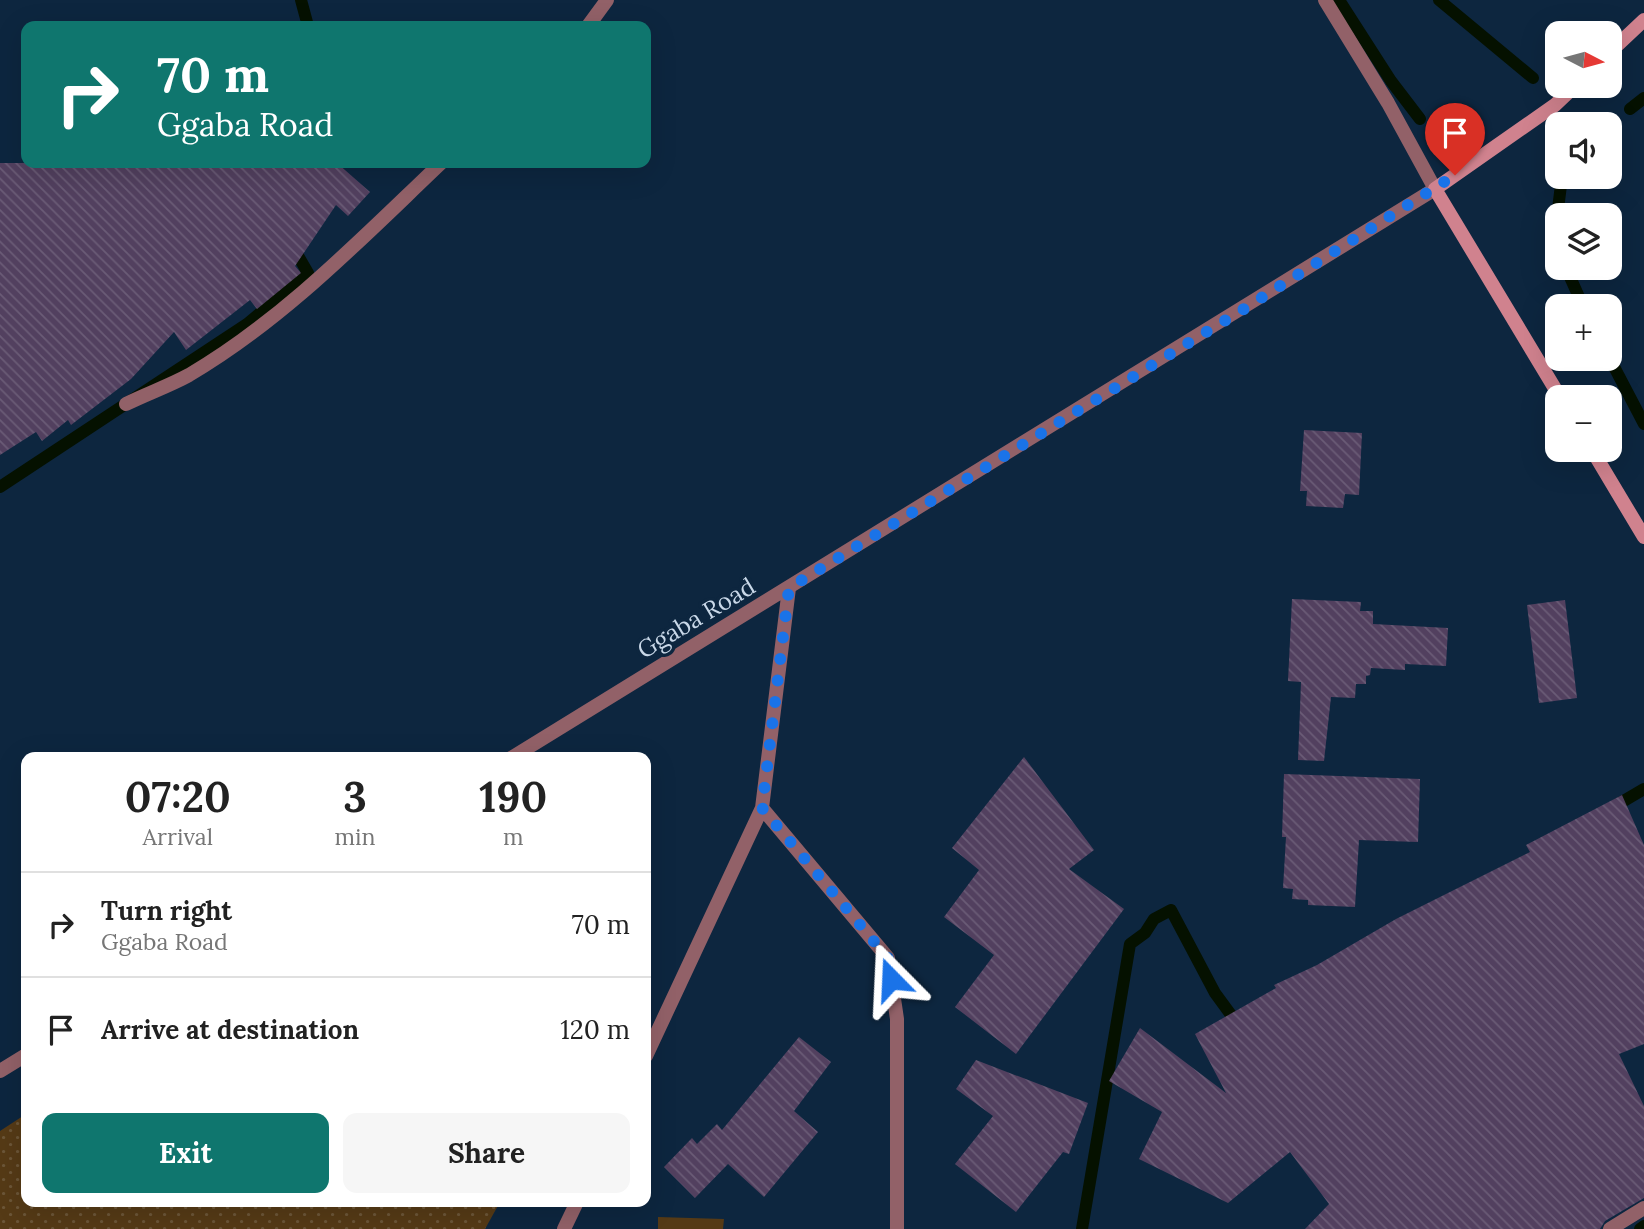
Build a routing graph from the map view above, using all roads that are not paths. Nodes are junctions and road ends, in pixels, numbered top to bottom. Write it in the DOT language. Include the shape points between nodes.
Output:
graph roads {
  1 [pos="607,0"];
  2 [pos="1325,0"];
  3 [pos="1644,20"];
  4 [pos="591,21"];
  5 [pos="1622,41"];
  6 [pos="1562,98"];
  7 [pos="436,168"];
  8 [pos="1435,189"];
  9 [pos="1553,385"];
  10 [pos="126,404"];
  11 [pos="1599,462"];
  12 [pos="1644,537"];
  13 [pos="789,588"];
  14 [pos="521,752"];
  15 [pos="762,808"];
  16 [pos="651,1045"];
  17 [pos="21,1058"];
  18 [pos="0,1071"];
  19 [pos="574,1207"];
  20 [pos="1644,1208"];
  21 [pos="564,1229"];
  22 [pos="897,1229"];
  23 [pos="1610,1229"];
  1 -- 4 [label="street"];
  2 -- 8 [label="street"];
  3 -- 5 [label="street"];
  6 -- 8 [label="street, Ggaba Road"];
  7 -- 10 [label="street" via="347,253 241,341 187,376"];
  8 -- 9 [label="street"];
  8 -- 13 [label="street, Ggaba Road"];
  11 -- 12 [label="street"];
  13 -- 14 [label="street, Ggaba Road"];
  13 -- 15 [label="street"];
  15 -- 16 [label="street"];
  15 -- 22 [label="street" via="888,958 897,1019"];
  17 -- 18 [label="street"];
  19 -- 21 [label="street"];
  20 -- 23 [label="street"];
}
